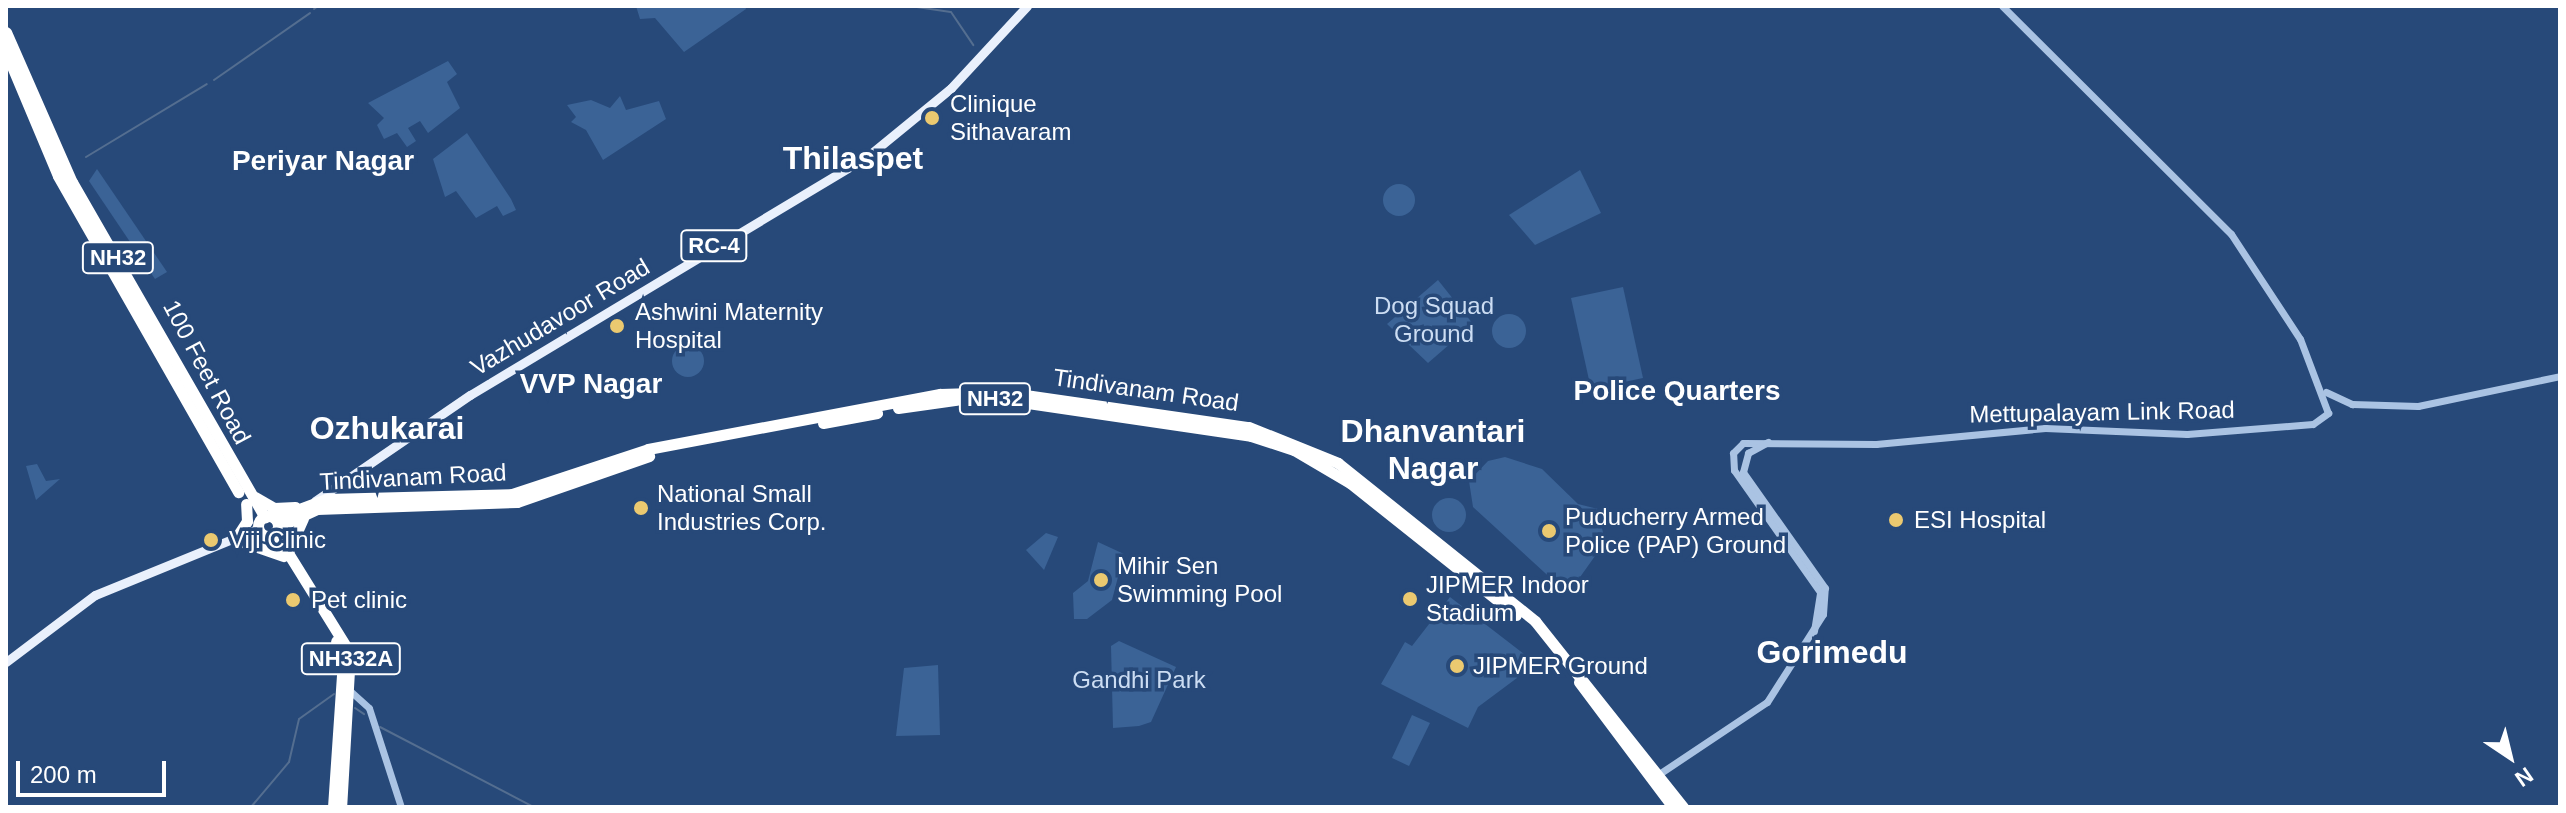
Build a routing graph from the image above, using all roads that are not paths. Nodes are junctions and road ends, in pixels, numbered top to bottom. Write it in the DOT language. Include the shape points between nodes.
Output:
graph roads {
  1 [pos="1027,6"];
  2 [pos="2002,6"];
  3 [pos="6,32"];
  4 [pos="6,52"];
  5 [pos="2560,376"];
  6 [pos="2324,391"];
  7 [pos="1768,442"];
  8 [pos="238,479"];
  9 [pos="246,504"];
  10 [pos="311,508"];
  11 [pos="268,526"];
  12 [pos="238,540"];
  13 [pos="1445,553"];
  14 [pos="286,554"];
  15 [pos="1814,631"];
  16 [pos="20,649"];
  17 [pos="6,655"];
  18 [pos="6,662"];
  19 [pos="345,687"];
  20 [pos="1656,776"];
  21 [pos="333,807"];
  22 [pos="341,807"];
  23 [pos="401,807"];
  24 [pos="1673,807"];
  25 [pos="1683,807"];
  1 -- 10 [label="main road, Vazhudavoor Road / RC-4" via="940,98 868,156 377,457 326,491"];
  2 -- 6 [label="street" via="2231,234 2274,293"];
  3 -- 8 [label="highway, 100 Feet Road / NH32" via="72,182"];
  4 -- 9 [label="highway, 100 Feet Road / NH32" via="58,176"];
  5 -- 6 [label="street" via="2418,406 2352,404"];
  6 -- 7 [label="street, Mettupalayam Link Road" via="2328,413 2313,424 2187,434 2015,429 1876,444"];
  7 -- 15 [label="street" via="1748,453 1743,472 1825,588"];
  7 -- 15 [label="street, Mettupalayam Link Road" via="1743,443 1732,464 1820,592"];
  8 -- 10 [label="highway" via="267,505"];
  8 -- 11 [label="highway, 100 Feet Road / NH32"];
  9 -- 11 [label="highway, 100 Feet Road / NH32"];
  9 -- 12 [label="highway" via="247,521"];
  10 -- 11 [label="highway, Tindivanam Road / NH32"];
  10 -- 13 [label="highway, NH32" via="501,506 664,453 972,398 1273,442 1332,470"];
  10 -- 14 [label="highway" via="293,528"];
  11 -- 12 [label="main road"];
  11 -- 14 [label="highway, NH332A"];
  12 -- 14 [label="highway"];
  12 -- 16 [label="main road" via="143,573 66,610"];
  13 -- 20 [label="highway, NH32" via="1542,637"];
  13 -- 20 [label="highway, NH32" via="1549,633"];
  14 -- 19 [label="highway, NH332A" via="339,647"];
  15 -- 20 [label="street, Mettupalayam Link Road" via="1767,702"];
  16 -- 17 [label="main road"];
  16 -- 18 [label="main road"];
  19 -- 21 [label="highway, NH332A"];
  19 -- 22 [label="highway, NH332A"];
  19 -- 23 [label="street" via="369,708"];
  20 -- 24 [label="highway, NH32"];
  20 -- 25 [label="highway, NH32"];
}
